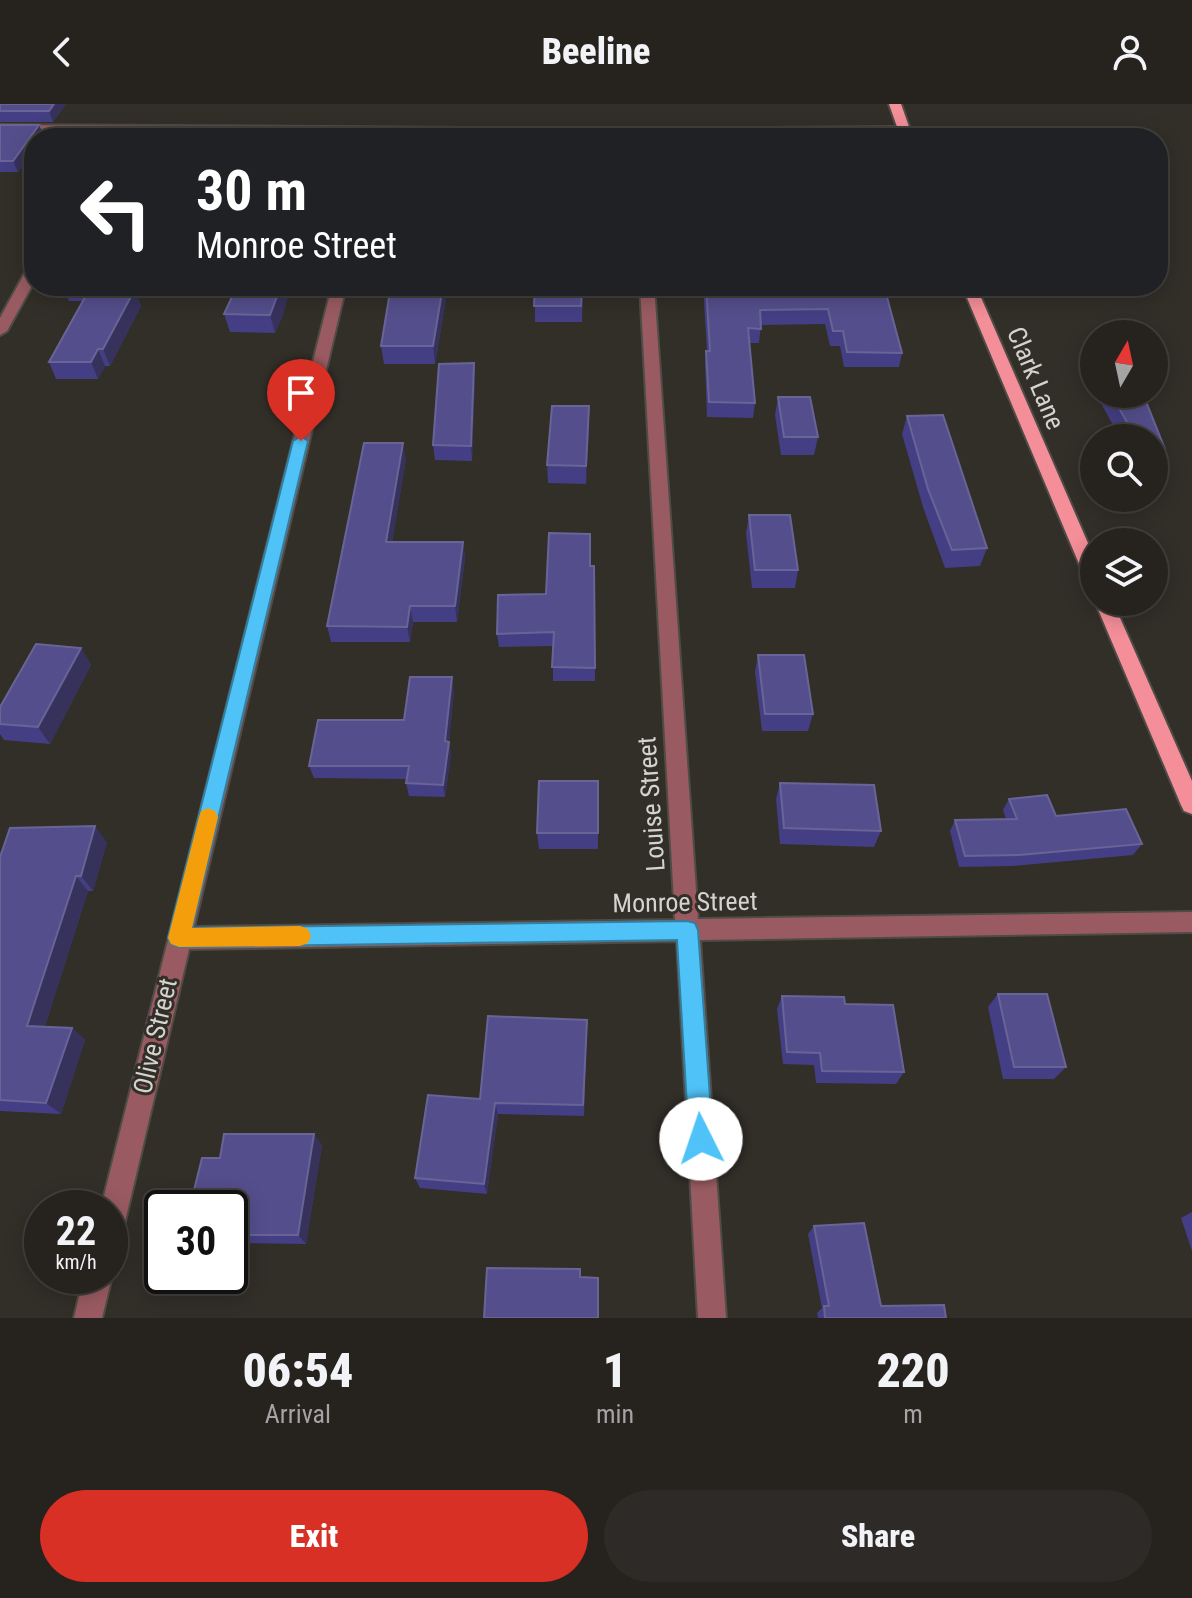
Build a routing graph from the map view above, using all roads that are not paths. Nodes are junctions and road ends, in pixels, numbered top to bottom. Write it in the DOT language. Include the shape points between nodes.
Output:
graph roads {
  1 [pos="895,104"];
  2 [pos="904,128"];
  3 [pos="0,129"];
  4 [pos="24,130"];
  5 [pos="24,287"];
  6 [pos="337,296"];
  7 [pos="648,296"];
  8 [pos="973,296"];
  9 [pos="0,331"];
  10 [pos="1080,545"];
  11 [pos="1110,616"];
  12 [pos="1192,805"];
  13 [pos="1192,922"];
  14 [pos="687,930"];
  15 [pos="179,938"];
  16 [pos="119,1190"];
  17 [pos="94,1294"];
  18 [pos="88,1318"];
  19 [pos="712,1318"];
  1 -- 2 [label="main road"];
  3 -- 4 [label="street"];
  5 -- 9 [label="street"];
  6 -- 15 [label="street, Olive Street"];
  7 -- 14 [label="street, Louise Street"];
  8 -- 10 [label="main road, Clark Lane"];
  11 -- 12 [label="main road"];
  13 -- 14 [label="street, Monroe Street"];
  14 -- 15 [label="street, Monroe Street"];
  14 -- 19 [label="street, Louise Street"];
  15 -- 16 [label="street, Olive Street"];
  17 -- 18 [label="street"];
}
